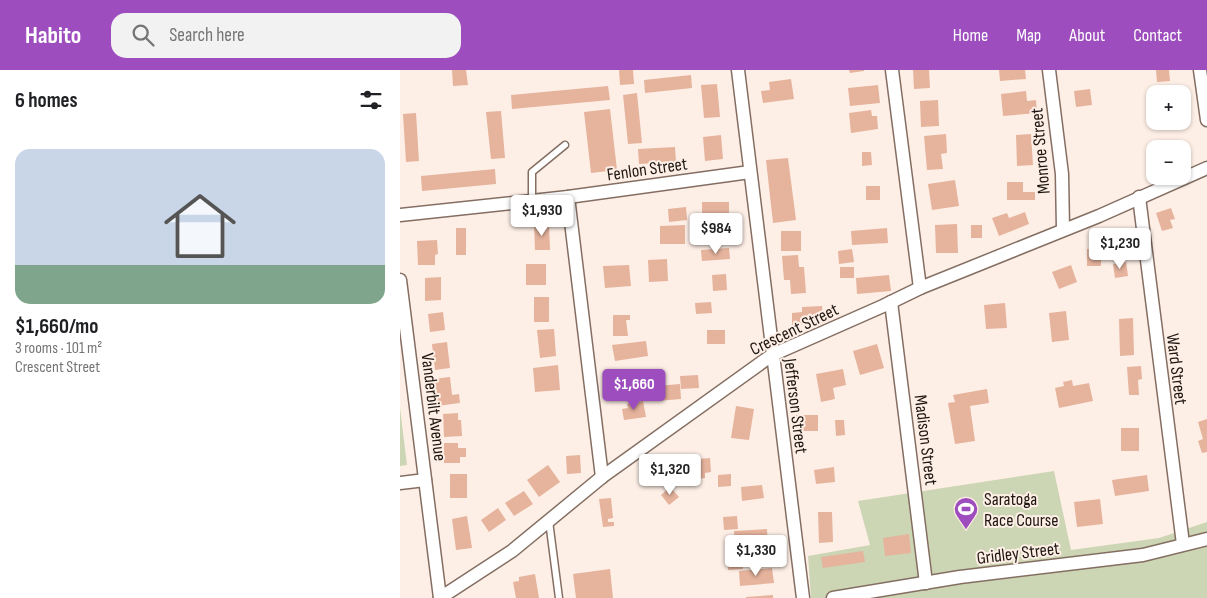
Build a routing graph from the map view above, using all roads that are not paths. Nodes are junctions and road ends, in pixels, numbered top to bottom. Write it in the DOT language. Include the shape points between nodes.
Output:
graph roads {
  1 [pos="738,70"];
  2 [pos="892,70"];
  3 [pos="1049,70"];
  4 [pos="1200,70"];
  5 [pos="1207,120"];
  6 [pos="565,145"];
  7 [pos="1207,168"];
  8 [pos="750,172"];
  9 [pos="568,198"];
  10 [pos="1139,198"];
  11 [pos="532,201"];
  12 [pos="400,215"];
  13 [pos="1063,229"];
  14 [pos="400,280"];
  15 [pos="920,288"];
  16 [pos="892,302"];
  17 [pos="772,355"];
  18 [pos="602,477"];
  19 [pos="425,480"];
  20 [pos="400,483"];
  21 [pos="549,521"];
  22 [pos="1207,539"];
  23 [pos="1183,544"];
  24 [pos="926,583"];
  25 [pos="440,598"];
  26 [pos="559,598"];
  27 [pos="803,598"];
  28 [pos="833,598"];
  1 -- 8 [label="street, Jefferson Street"];
  2 -- 15 [label="street"];
  3 -- 13 [label="street, Monroe Street" via="1062,174"];
  4 -- 5 [label="street"];
  6 -- 11 [label="lane" via="532,172"];
  7 -- 10 [label="street, Crescent Street"];
  8 -- 9 [label="street, Fenlon Street"];
  8 -- 17 [label="street, Jefferson Street"];
  9 -- 11 [label="street, Fenlon Street"];
  9 -- 18 [label="street"];
  10 -- 13 [label="street, Crescent Street"];
  10 -- 23 [label="street, Ward Street"];
  11 -- 12 [label="street, Fenlon Street"];
  13 -- 15 [label="street, Crescent Street"];
  14 -- 19 [label="street, Vanderbilt Avenue"];
  15 -- 16 [label="street, Crescent Street"];
  16 -- 17 [label="street, Crescent Street"];
  16 -- 24 [label="street, Madison Street"];
  17 -- 18 [label="street, Crescent Street"];
  17 -- 27 [label="street, Jefferson Street"];
  18 -- 21 [label="street, Crescent Street"];
  19 -- 20 [label="street"];
  19 -- 25 [label="street, Vanderbilt Avenue"];
  21 -- 25 [label="street, Crescent Street"];
  21 -- 26 [label="lane"];
  22 -- 23 [label="street, Gridley Street"];
  23 -- 24 [label="street, Gridley Street" via="1143,555"];
  24 -- 28 [label="street, Gridley Street"];
}
